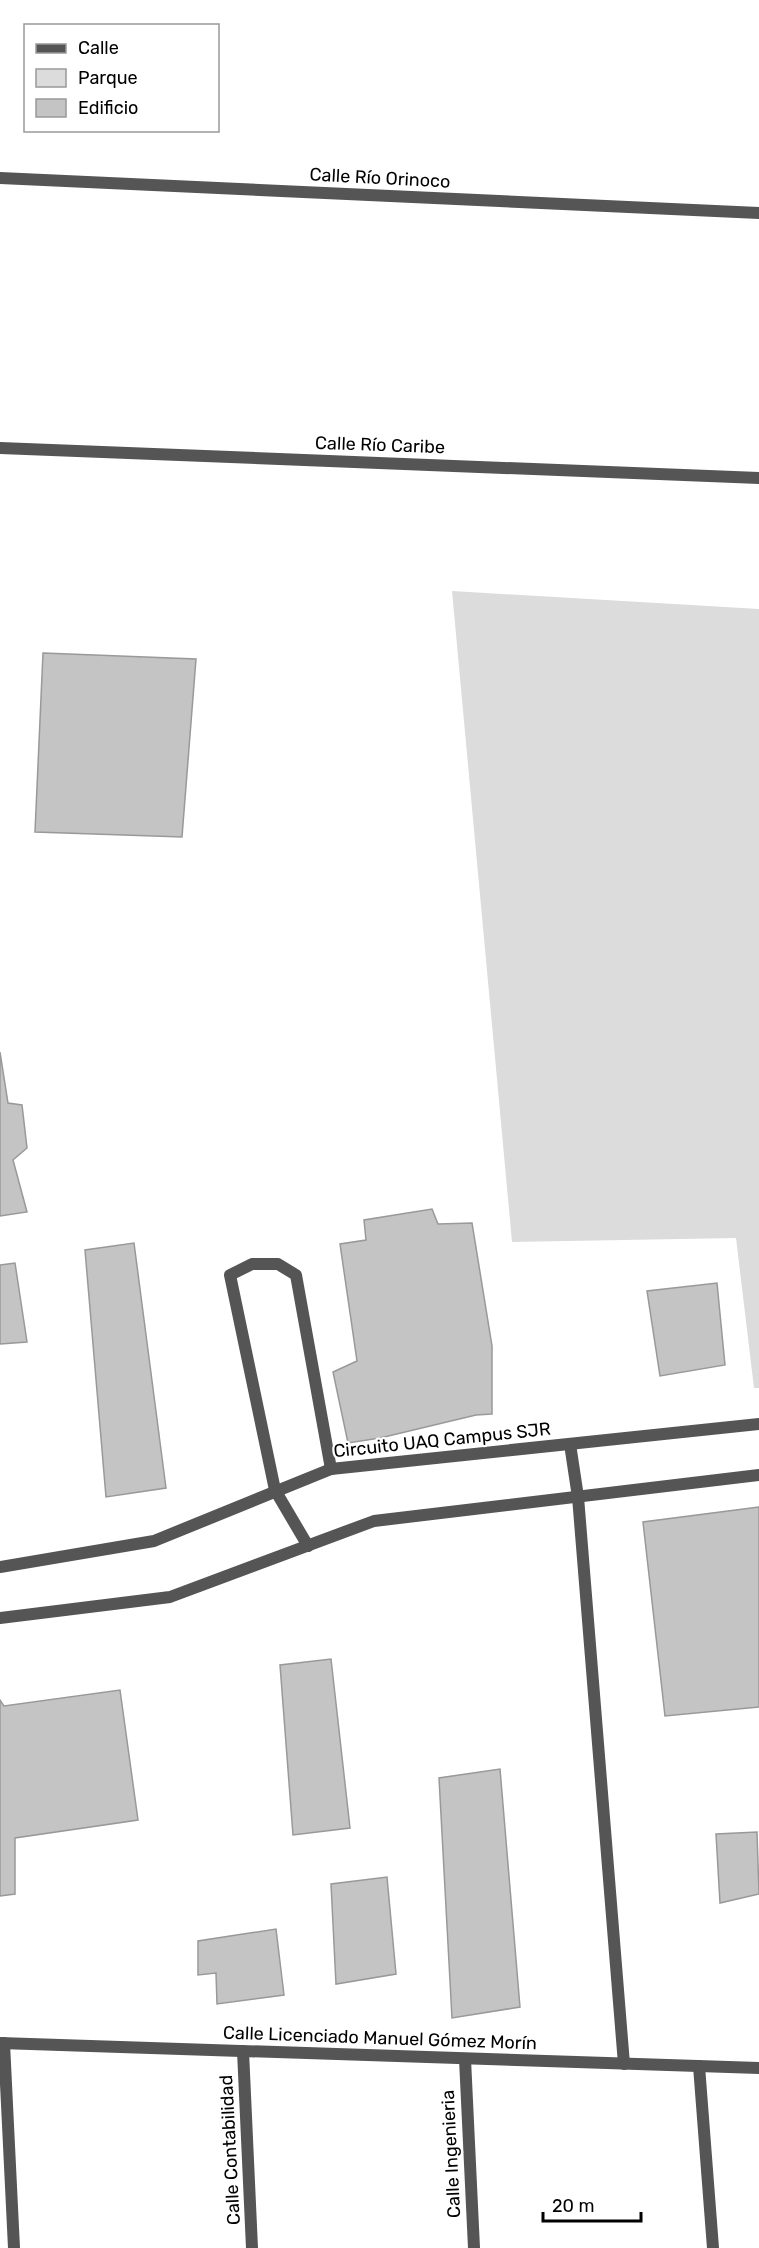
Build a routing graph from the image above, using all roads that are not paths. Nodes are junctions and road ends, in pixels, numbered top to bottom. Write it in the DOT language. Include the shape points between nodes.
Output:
graph roads {
  1 [pos="0,178"];
  2 [pos="759,213"];
  3 [pos="0,448"];
  4 [pos="759,478"];
  5 [pos="759,1424"];
  6 [pos="570,1444"];
  7 [pos="331,1469"];
  8 [pos="759,1474"];
  9 [pos="275,1490"];
  10 [pos="578,1497"];
  11 [pos="308,1546"];
  12 [pos="0,1567"];
  13 [pos="0,1618"];
  14 [pos="2,2043"];
  15 [pos="243,2051"];
  16 [pos="465,2059"];
  17 [pos="624,2064"];
  18 [pos="699,2066"];
  19 [pos="759,2068"];
  20 [pos="14,2248"];
  21 [pos="252,2248"];
  22 [pos="474,2248"];
  23 [pos="713,2248"];
  1 -- 2 [label="street, Calle Río Orinoco"];
  3 -- 4 [label="street, Calle Río Caribe"];
  5 -- 6 [label="street, Circuito UAQ Campus SJR"];
  6 -- 7 [label="street, Circuito UAQ Campus SJR"];
  6 -- 10 [label="street"];
  7 -- 9 [label="street, Circuito UAQ Campus SJR"];
  7 -- 9 [label="street" via="296,1275 278,1264 252,1264 230,1275"];
  8 -- 10 [label="street"];
  9 -- 11 [label="street"];
  9 -- 12 [label="street, Circuito UAQ Campus SJR" via="154,1541"];
  10 -- 11 [label="street" via="374,1521"];
  10 -- 17 [label="street"];
  11 -- 13 [label="street" via="170,1597"];
  14 -- 15 [label="street, Calle Licenciado Manuel Gómez Morín"];
  14 -- 20 [label="street"];
  15 -- 16 [label="street, Calle Licenciado Manuel Gómez Morín"];
  15 -- 21 [label="street, Calle Contabilidad"];
  16 -- 17 [label="street, Calle Licenciado Manuel Gómez Morín"];
  16 -- 22 [label="street, Calle Ingenieria"];
  17 -- 18 [label="street, Calle Licenciado Manuel Gómez Morín"];
  18 -- 19 [label="street, Calle Licenciado Manuel Gómez Morín"];
  18 -- 23 [label="street"];
}
